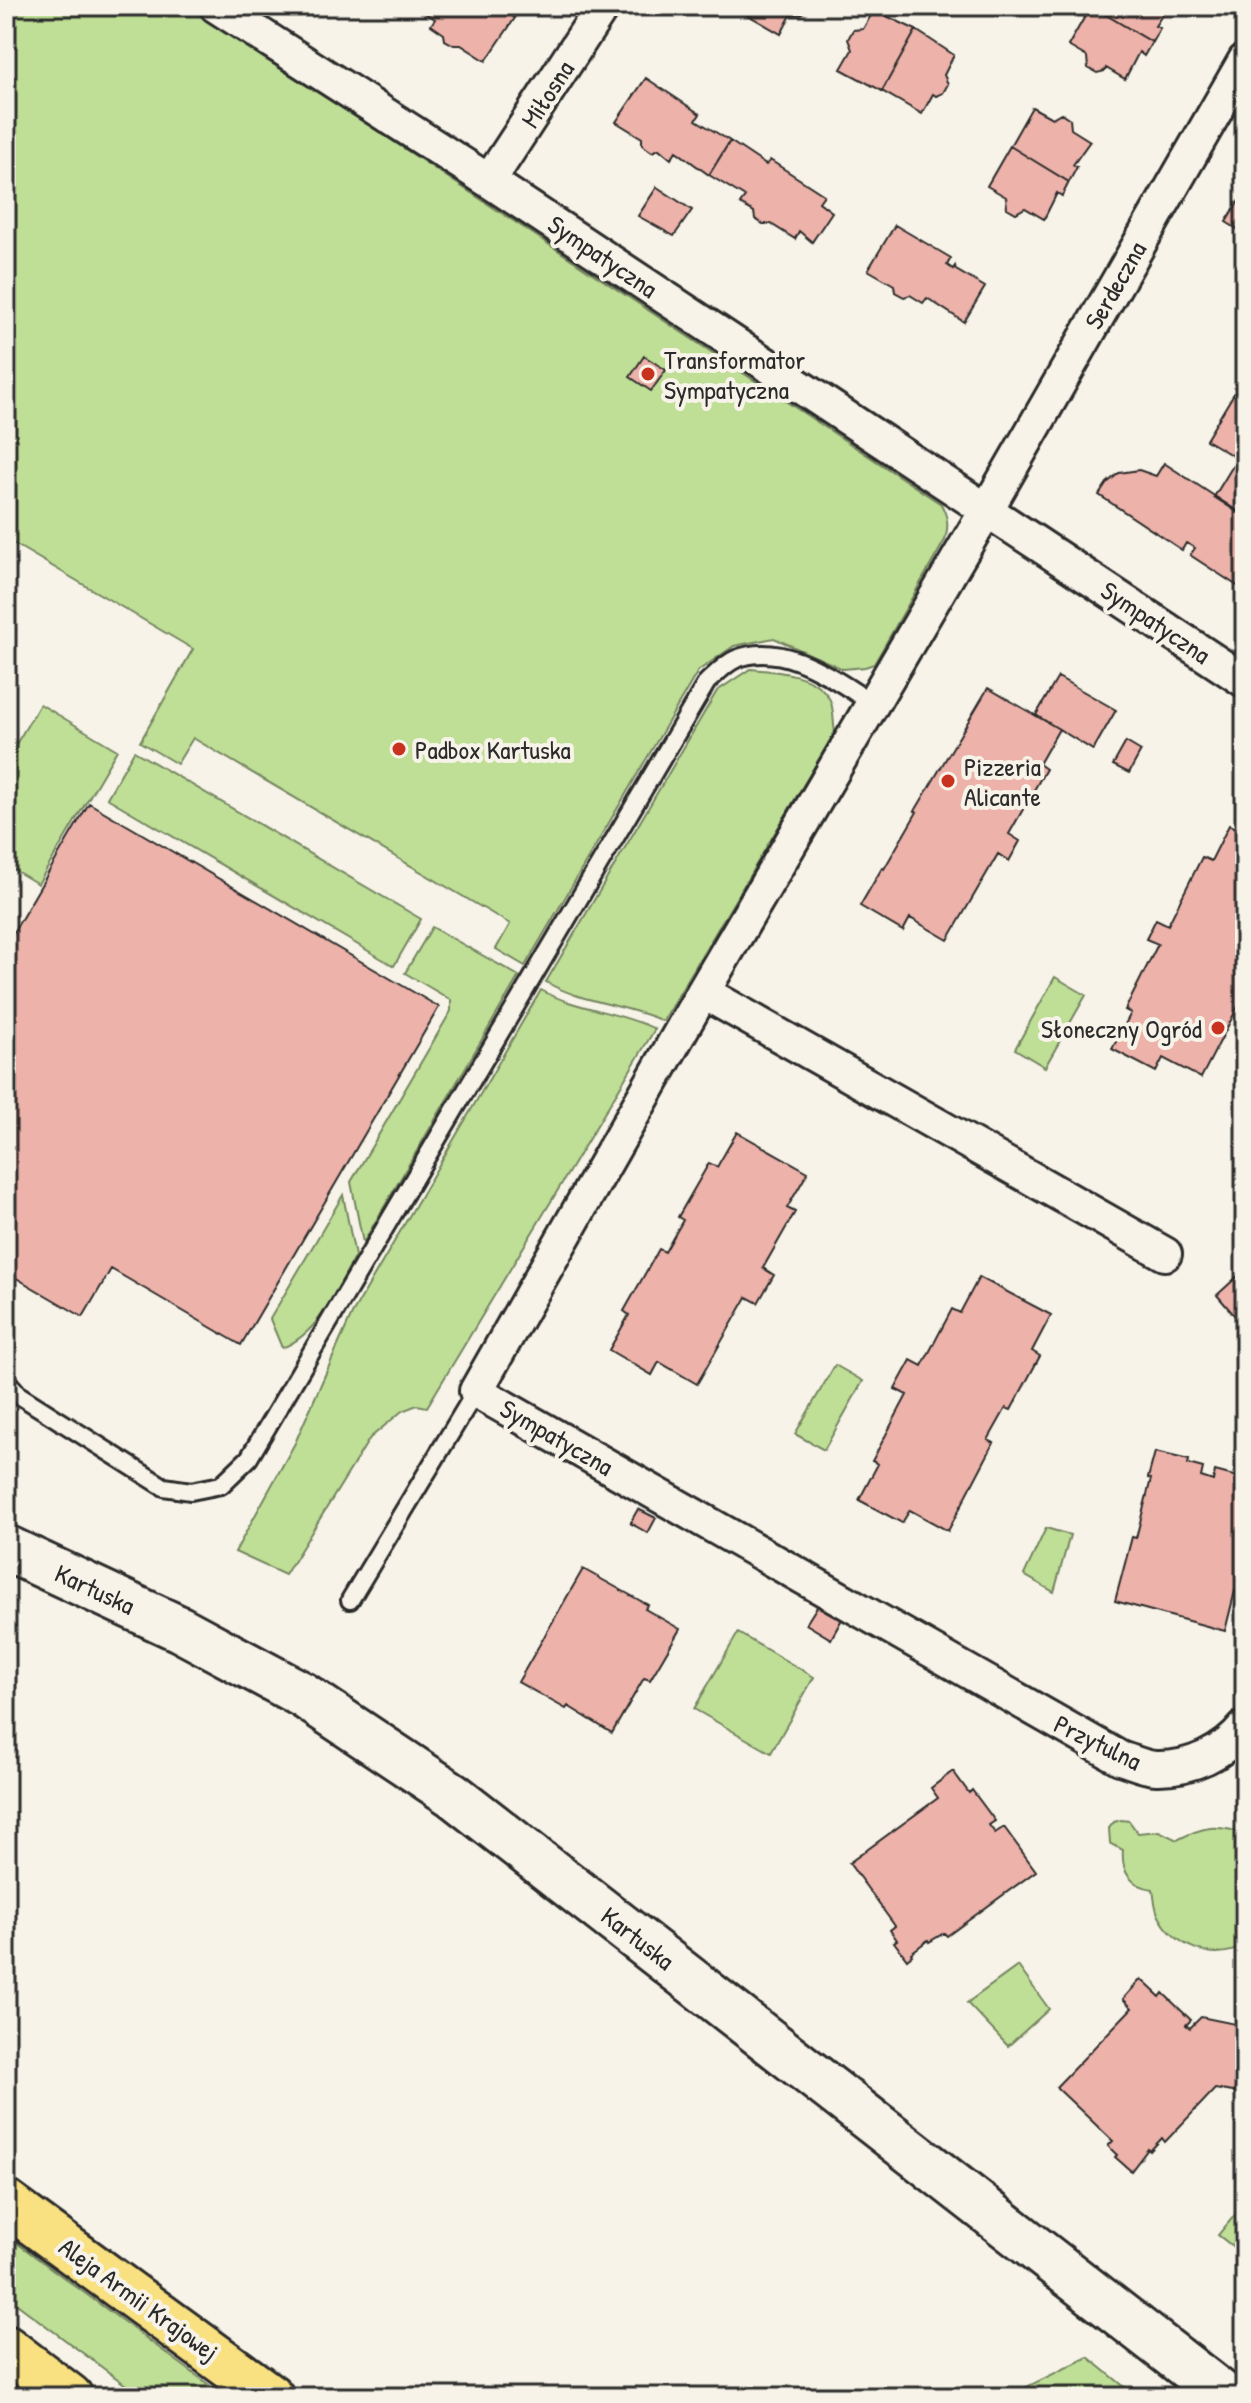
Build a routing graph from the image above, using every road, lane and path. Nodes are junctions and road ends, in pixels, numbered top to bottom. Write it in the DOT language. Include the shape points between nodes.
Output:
graph roads {
  1 [pos="216,6"];
  2 [pos="603,6"];
  3 [pos="1245,60"];
  4 [pos="489,181"];
  5 [pos="986,511"];
  6 [pos="1245,681"];
  7 [pos="874,704"];
  8 [pos="703,992"];
  9 [pos="1165,1254"];
  10 [pos="6,1380"];
  11 [pos="476,1391"];
  12 [pos="6,1548"];
  13 [pos="350,1600"];
  14 [pos="953,1662"];
  15 [pos="1245,1727"];
  16 [pos="6,2203"];
  17 [pos="6,2348"];
  18 [pos="70,2397"];
  19 [pos="271,2397"];
  20 [pos="1226,2397"];
  1 -- 4 [label="street, Sympatyczna"];
  2 -- 4 [label="street, Miłosna"];
  3 -- 5 [label="street, Serdeczna"];
  4 -- 5 [label="street, Sympatyczna"];
  5 -- 6 [label="street, Sympatyczna"];
  5 -- 7 [label="street, Sympatyczna"];
  7 -- 8 [label="street, Sympatyczna"];
  7 -- 10 [label="lane" via="803,662 768,654 735,659 707,682 249,1458 221,1485 191,1491 164,1487 19,1395"];
  8 -- 9 [label="street"];
  8 -- 11 [label="street, Sympatyczna"];
  11 -- 13 [label="lane"];
  11 -- 14 [label="street, Sympatyczna"];
  12 -- 20 [label="street, Kartuska" via="180,1629 303,1695 453,1795"];
  14 -- 15 [label="street, Przytulna" via="1120,1758 1154,1769 1217,1752"];
  16 -- 19 [label="main road, Aleja Armii Krajowej"];
  17 -- 18 [label="main road"];
}
